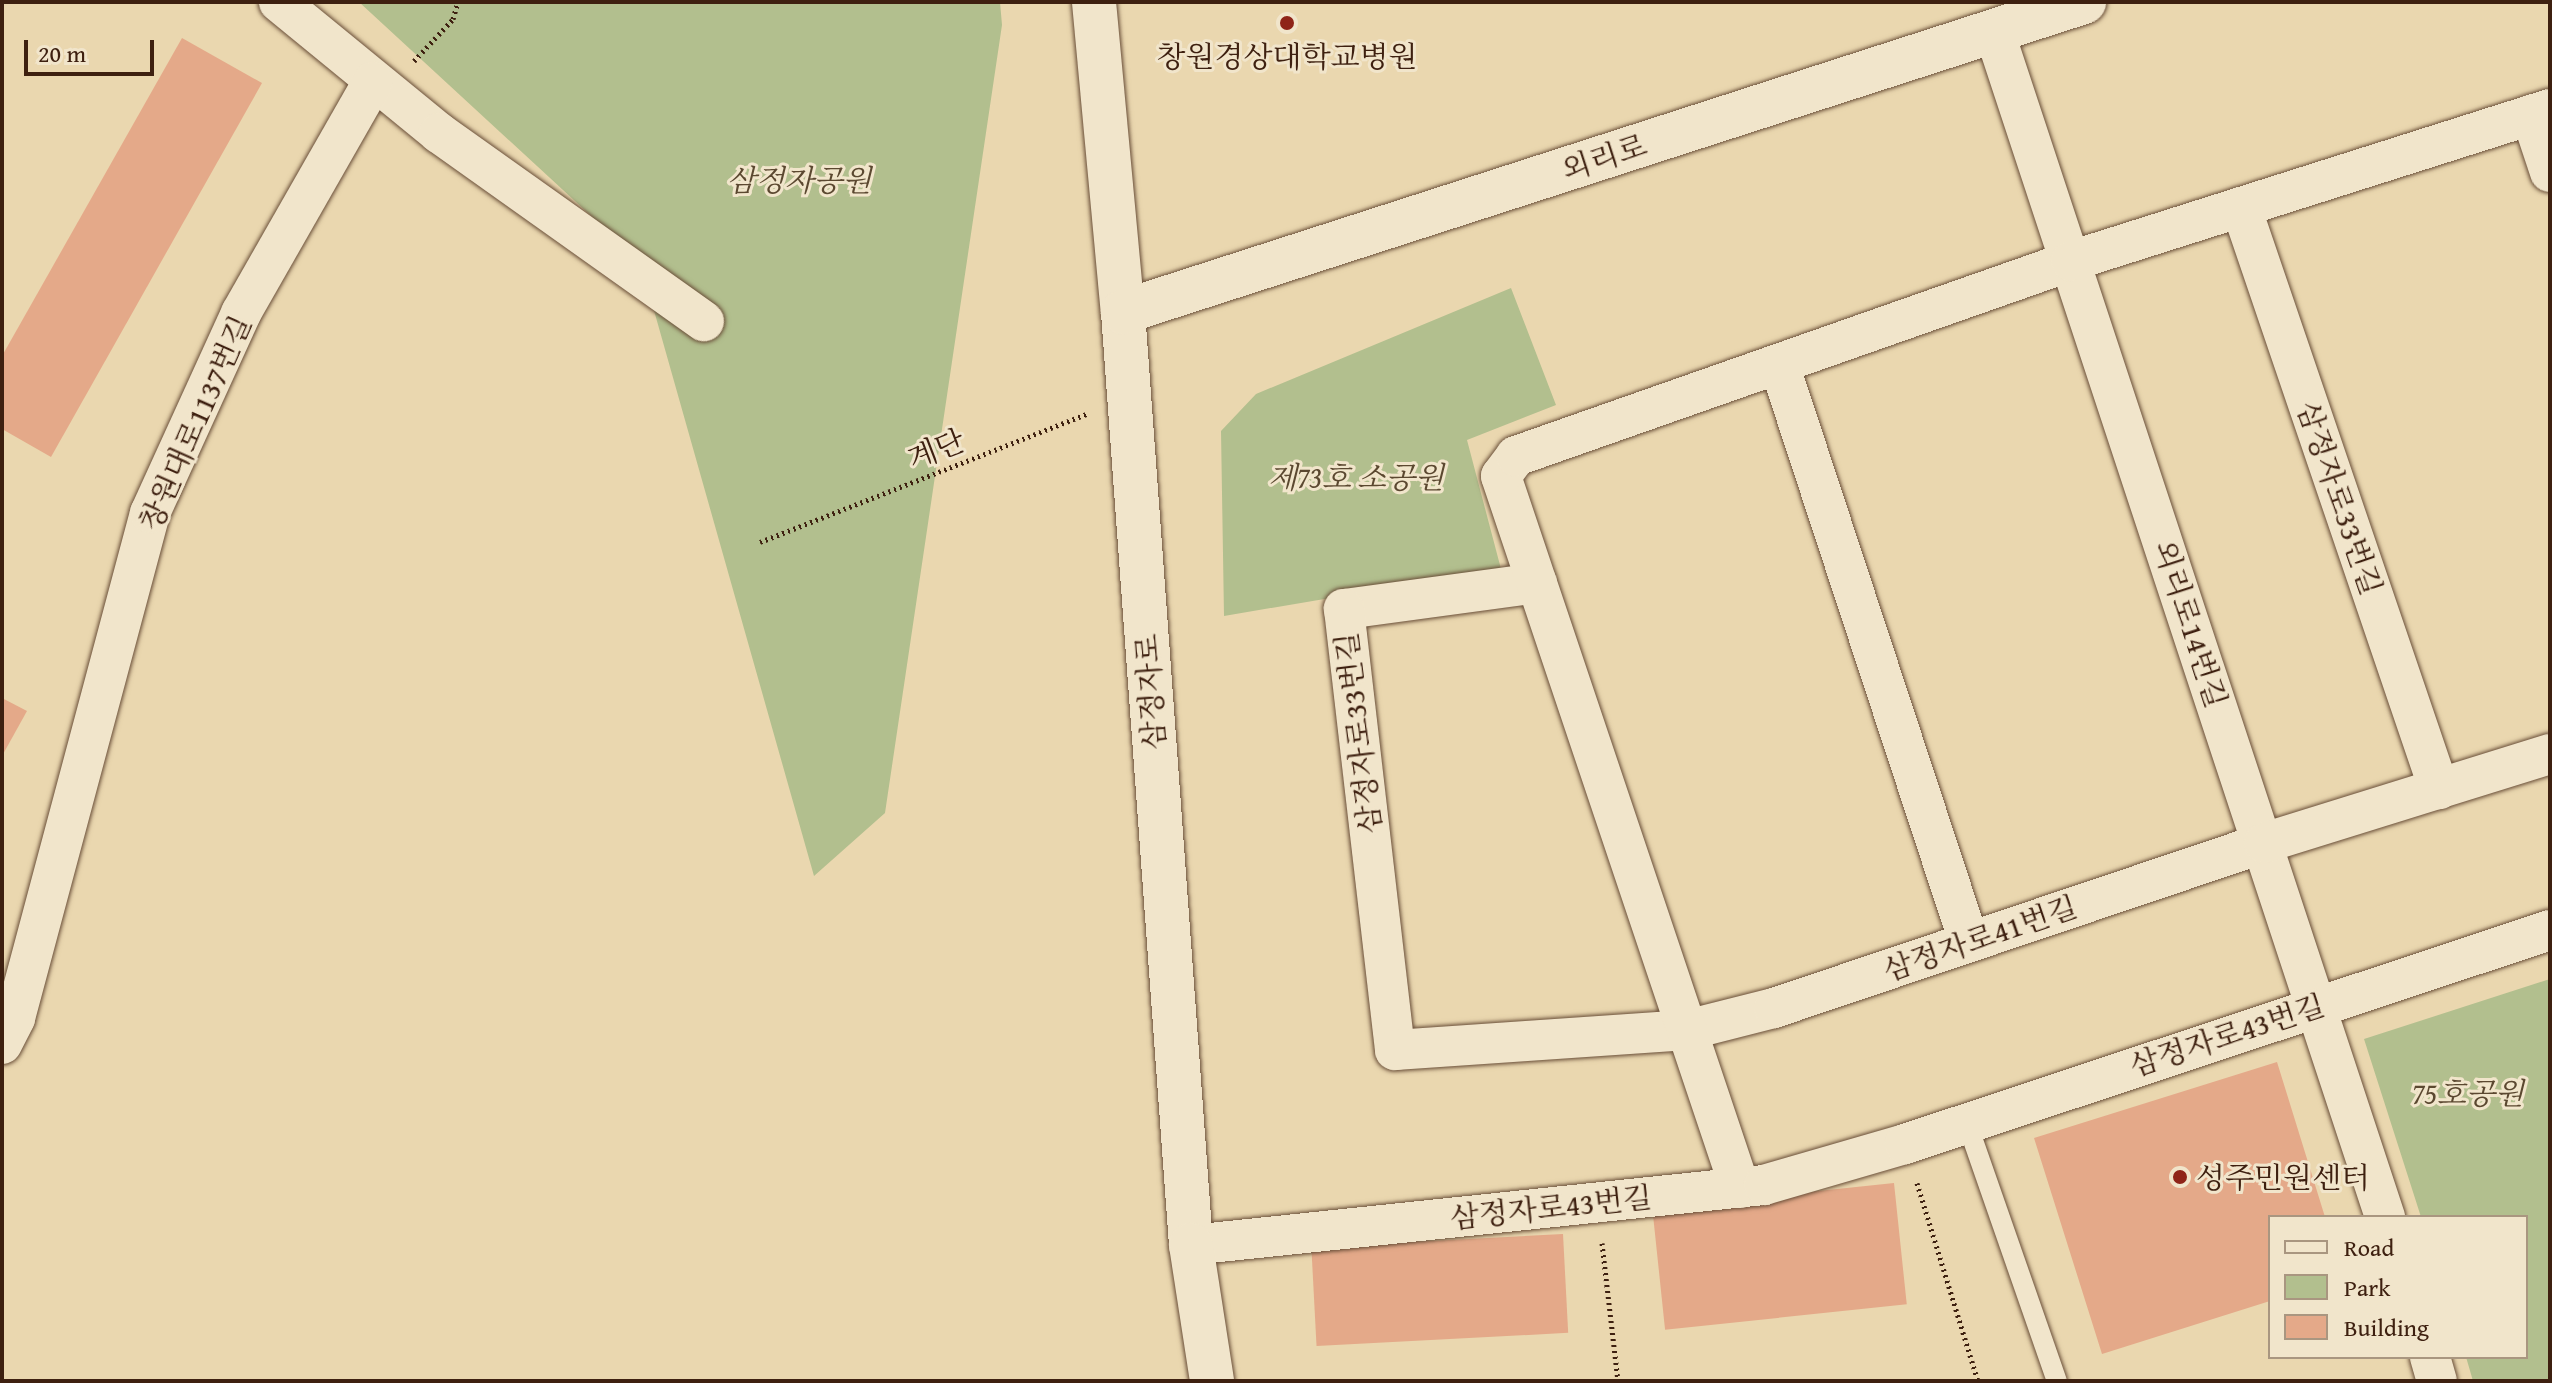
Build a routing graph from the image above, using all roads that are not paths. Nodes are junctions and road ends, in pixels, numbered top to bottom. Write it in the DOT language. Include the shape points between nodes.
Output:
graph roads {
  1 [pos="279,2"];
  2 [pos="1094,2"];
  3 [pos="2084,2"];
  4 [pos="1994,31"];
  5 [pos="379,87"];
  6 [pos="2541,112"];
  7 [pos="2550,172"];
  8 [pos="2241,207"];
  9 [pos="2071,261"];
  10 [pos="1123,312"];
  11 [pos="704,321"];
  12 [pos="1779,364"];
  13 [pos="1537,583"];
  14 [pos="2550,754"];
  15 [pos="2439,789"];
  16 [pos="2264,843"];
  17 [pos="2550,930"];
  18 [pos="1969,942"];
  19 [pos="2318,1005"];
  20 [pos="1687,1030"];
  21 [pos="2,1044"];
  22 [pos="1395,1050"];
  23 [pos="1967,1123"];
  24 [pos="1740,1188"];
  25 [pos="2384,1215"];
  26 [pos="1191,1245"];
  27 [pos="2431,1359"];
  28 [pos="1212,1381"];
  29 [pos="2057,1381"];
  30 [pos="2437,1381"];
  1 -- 5 [label="street"];
  2 -- 10 [label="street, 삼정자로"];
  3 -- 4 [label="street, 외리로"];
  4 -- 9 [label="street, 외리로14번길"];
  4 -- 10 [label="street, 외리로"];
  5 -- 11 [label="street"];
  5 -- 21 [label="street, 창원대로1137번길" via="241,313 150,513 19,1003"];
  6 -- 7 [label="street"];
  6 -- 8 [label="street"];
  8 -- 9 [label="street"];
  8 -- 15 [label="street, 삼정자로33번길"];
  9 -- 12 [label="street"];
  9 -- 16 [label="street, 외리로14번길"];
  10 -- 26 [label="street, 삼정자로"];
  12 -- 13 [label="street" via="1516,456 1501,476"];
  12 -- 18 [label="street"];
  13 -- 20 [label="street"];
  13 -- 22 [label="street, 삼정자로33번길" via="1344,609"];
  14 -- 15 [label="street, 삼정자로41번길"];
  15 -- 16 [label="street, 삼정자로41번길"];
  16 -- 18 [label="street, 삼정자로41번길"];
  16 -- 19 [label="street, 외리로14번길"];
  17 -- 19 [label="street, 삼정자로43번길"];
  18 -- 20 [label="street, 삼정자로41번길" via="1774,1008"];
  19 -- 23 [label="street, 삼정자로43번길"];
  19 -- 25 [label="street, 외리로14번길"];
  20 -- 22 [label="street, 삼정자로41번길"];
  20 -- 24 [label="street"];
  23 -- 24 [label="street, 삼정자로43번길"];
  23 -- 29 [label="lane"];
  24 -- 26 [label="street, 삼정자로43번길"];
  26 -- 28 [label="street, 삼정자로"];
  27 -- 30 [label="street"];
}
